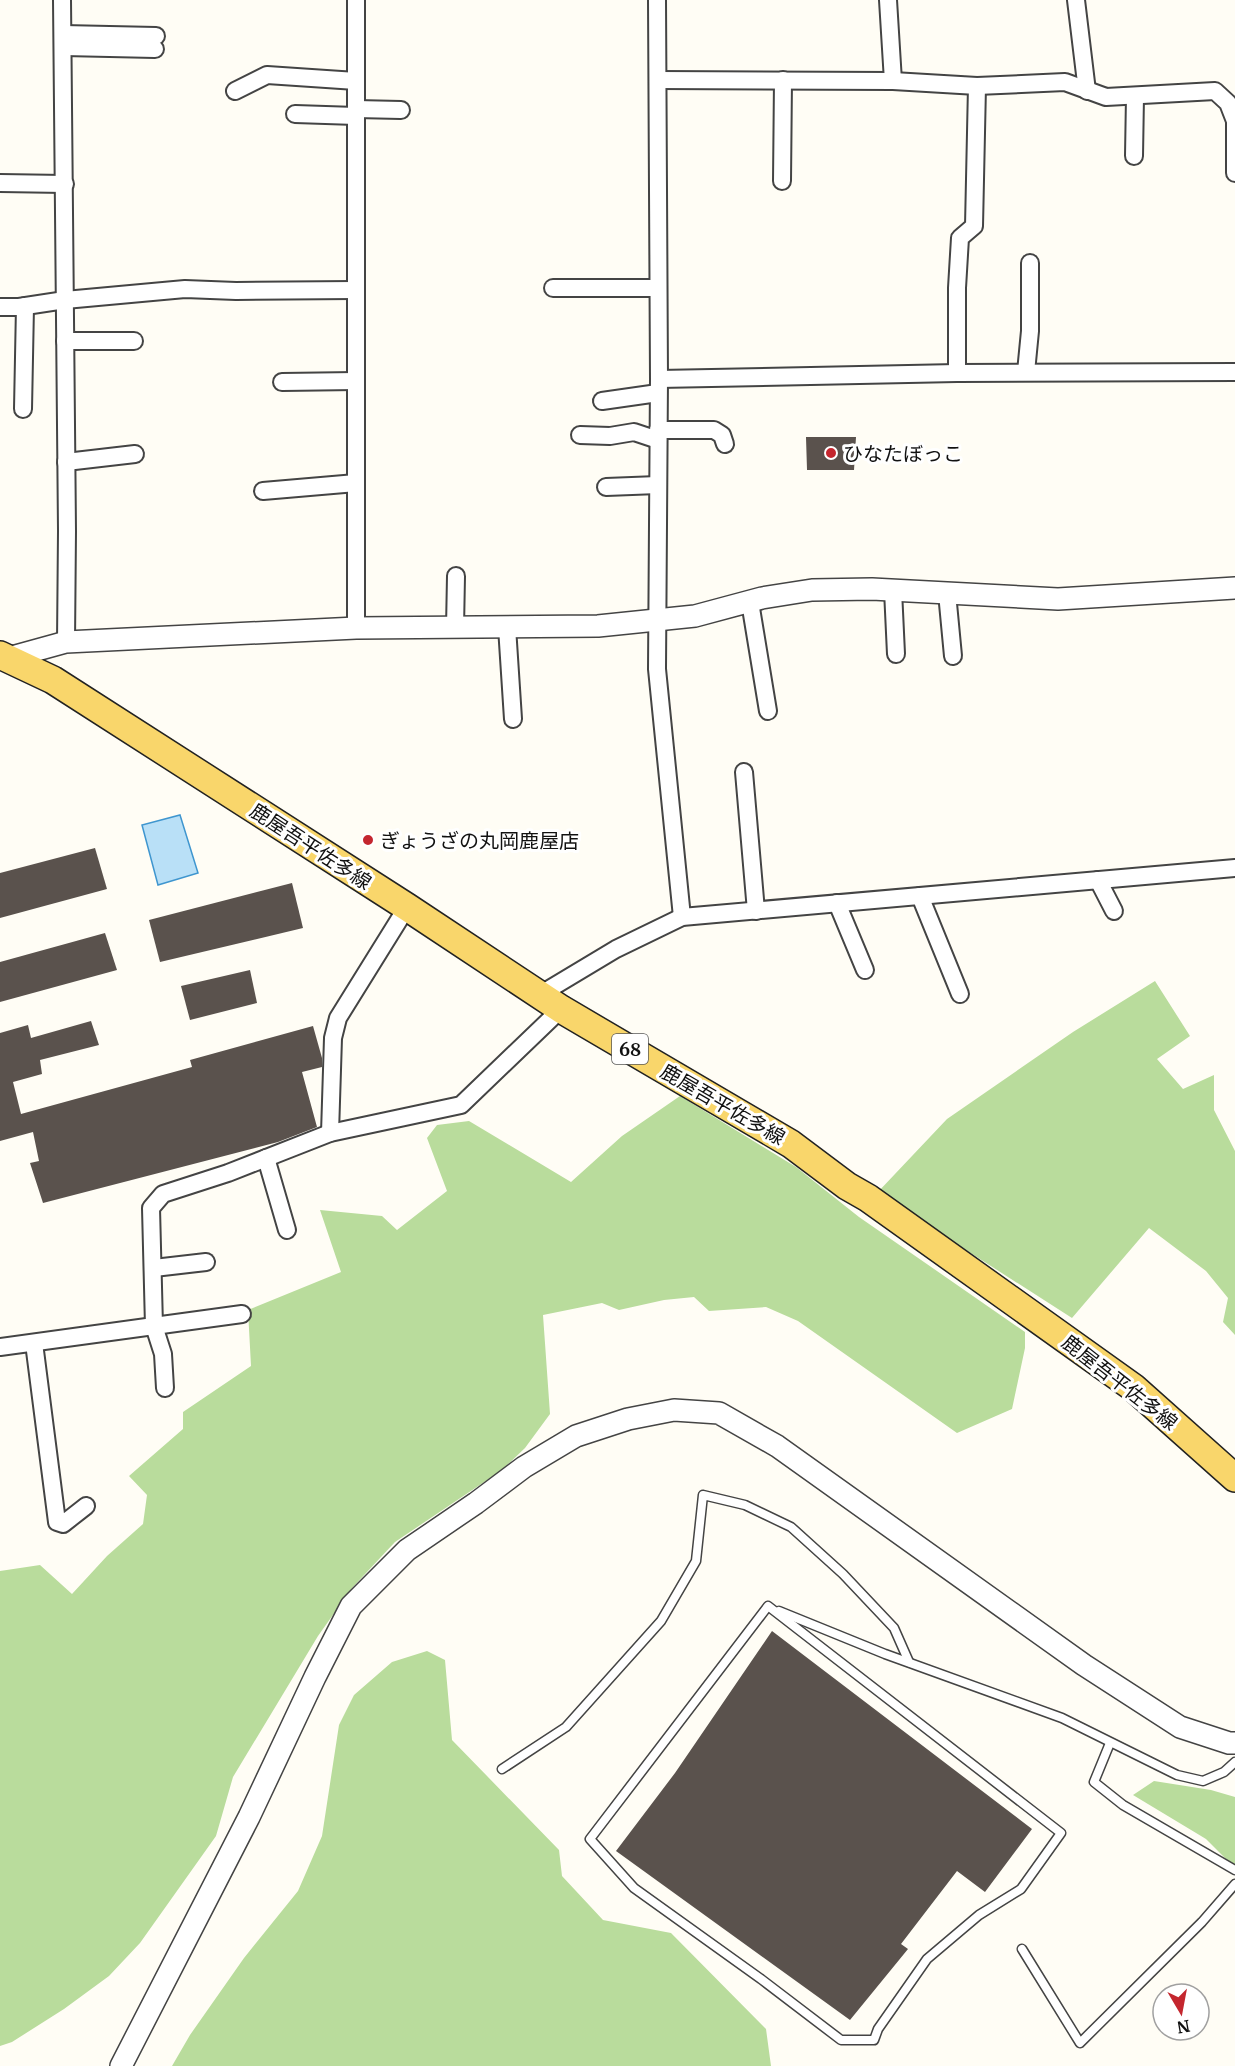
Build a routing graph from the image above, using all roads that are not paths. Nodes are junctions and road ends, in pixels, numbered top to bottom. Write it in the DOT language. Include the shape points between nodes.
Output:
graph roads {
  1 [pos="62,0"];
  2 [pos="356,0"];
  3 [pos="657,0"];
  4 [pos="888,0"];
  5 [pos="1076,0"];
  6 [pos="63,41"];
  7 [pos="156,43"];
  8 [pos="658,80"];
  9 [pos="783,80"];
  10 [pos="356,81"];
  11 [pos="893,81"];
  12 [pos="977,86"];
  13 [pos="235,91"];
  14 [pos="1087,91"];
  15 [pos="1135,96"];
  16 [pos="401,110"];
  17 [pos="356,113"];
  18 [pos="295,114"];
  19 [pos="1134,156"];
  20 [pos="1235,173"];
  21 [pos="782,181"];
  22 [pos="0,183"];
  23 [pos="65,184"];
  24 [pos="1030,263"];
  25 [pos="553,288"];
  26 [pos="658,288"];
  27 [pos="356,290"];
  28 [pos="65,300"];
  29 [pos="25,306"];
  30 [pos="0,307"];
  31 [pos="65,341"];
  32 [pos="134,341"];
  33 [pos="1026,372"];
  34 [pos="1235,372"];
  35 [pos="957,373"];
  36 [pos="356,381"];
  37 [pos="282,382"];
  38 [pos="659,386"];
  39 [pos="602,401"];
  40 [pos="23,409"];
  41 [pos="580,435"];
  42 [pos="658,435"];
  43 [pos="725,444"];
  44 [pos="135,454"];
  45 [pos="66,462"];
  46 [pos="356,483"];
  47 [pos="658,485"];
  48 [pos="606,487"];
  49 [pos="263,491"];
  50 [pos="456,576"];
  51 [pos="1235,588"];
  52 [pos="893,590"];
  53 [pos="947,593"];
  54 [pos="750,602"];
  55 [pos="657,620"];
  56 [pos="455,627"];
  57 [pos="507,627"];
  58 [pos="356,628"];
  59 [pos="66,642"];
  60 [pos="896,654"];
  61 [pos="953,656"];
  62 [pos="4,657"];
  63 [pos="768,711"];
  64 [pos="513,719"];
  65 [pos="744,772"];
  66 [pos="1235,868"];
  67 [pos="1098,880"];
  68 [pos="920,896"];
  69 [pos="837,903"];
  70 [pos="407,907"];
  71 [pos="756,911"];
  72 [pos="1114,911"];
  73 [pos="682,917"];
  74 [pos="865,970"];
  75 [pos="960,994"];
  76 [pos="551,1001"];
  77 [pos="330,1133"];
  78 [pos="266,1158"];
  79 [pos="287,1230"];
  80 [pos="206,1262"];
  81 [pos="154,1268"];
  82 [pos="242,1314"];
  83 [pos="154,1326"];
  84 [pos="34,1342"];
  85 [pos="0,1347"];
  86 [pos="165,1388"];
  87 [pos="1235,1478"];
  88 [pos="86,1506"];
  89 [pos="768,1606"];
  90 [pos="909,1662"];
  91 [pos="1110,1743"];
  92 [pos="1235,1743"];
  93 [pos="1235,1762"];
  94 [pos="502,1769"];
  95 [pos="1235,1870"];
  96 [pos="1235,1884"];
  97 [pos="1022,1949"];
  98 [pos="121,2066"];
  1 -- 6 [label="street"];
  2 -- 10 [label="street"];
  3 -- 8 [label="street"];
  4 -- 11 [label="street"];
  5 -- 14 [label="street"];
  6 -- 7 [label="street"];
  6 -- 23 [label="street"];
  8 -- 9 [label="street"];
  8 -- 26 [label="street"];
  9 -- 11 [label="street"];
  9 -- 21 [label="street"];
  10 -- 13 [label="street" via="267,75"];
  10 -- 17 [label="street"];
  11 -- 12 [label="street"];
  12 -- 14 [label="street" via="1065,82"];
  12 -- 35 [label="street" via="974,226 960,238"];
  14 -- 15 [label="street" via="1106,97"];
  15 -- 19 [label="street"];
  15 -- 20 [label="street" via="1215,92 1228,103 1235,122"];
  16 -- 17 [label="street"];
  17 -- 18 [label="street"];
  17 -- 27 [label="street"];
  22 -- 23 [label="street"];
  23 -- 28 [label="street"];
  24 -- 33 [label="street"];
  25 -- 26 [label="street"];
  26 -- 38 [label="street"];
  27 -- 28 [label="street" via="185,289"];
  27 -- 36 [label="street"];
  28 -- 29 [label="street"];
  28 -- 31 [label="street"];
  29 -- 30 [label="street"];
  29 -- 40 [label="street"];
  31 -- 32 [label="street"];
  31 -- 45 [label="street"];
  33 -- 34 [label="street"];
  33 -- 35 [label="street"];
  35 -- 38 [label="street"];
  36 -- 37 [label="street"];
  36 -- 46 [label="street"];
  38 -- 39 [label="street"];
  38 -- 42 [label="street"];
  41 -- 42 [label="street"];
  42 -- 43 [label="street" via="714,430 722,435"];
  42 -- 47 [label="street"];
  44 -- 45 [label="street"];
  45 -- 59 [label="street"];
  46 -- 49 [label="street"];
  46 -- 58 [label="street"];
  47 -- 48 [label="street"];
  47 -- 55 [label="street"];
  50 -- 56 [label="street"];
  51 -- 53 [label="street" via="1058,599"];
  52 -- 53 [label="street"];
  52 -- 54 [label="street" via="812,590"];
  52 -- 60 [label="street"];
  53 -- 61 [label="street"];
  54 -- 55 [label="street" via="695,616"];
  54 -- 63 [label="street"];
  55 -- 57 [label="street" via="598,626"];
  55 -- 73 [label="street" via="657,669"];
  56 -- 57 [label="street"];
  56 -- 58 [label="street"];
  57 -- 64 [label="street"];
  58 -- 59 [label="street"];
  59 -- 62 [label="street"];
  62 -- 70 [label="main road, 鹿屋吾平佐多線 / 68" via="52,680"];
  65 -- 71 [label="street"];
  66 -- 67 [label="street"];
  67 -- 68 [label="street"];
  67 -- 72 [label="street"];
  68 -- 69 [label="street"];
  68 -- 75 [label="street"];
  69 -- 71 [label="street"];
  69 -- 74 [label="street"];
  70 -- 76 [label="main road, 鹿屋吾平佐多線 / 68"];
  70 -- 77 [label="street" via="338,1018 333,1038"];
  71 -- 73 [label="street"];
  73 -- 76 [label="street" via="616,950"];
  76 -- 77 [label="street" via="461,1105"];
  76 -- 87 [label="main road, 鹿屋吾平佐多線 / 68" via="791,1144 1134,1388"];
  77 -- 78 [label="street"];
  78 -- 79 [label="street"];
  78 -- 81 [label="street" via="163,1194 151,1208"];
  80 -- 81 [label="street"];
  81 -- 83 [label="street"];
  82 -- 83 [label="street"];
  83 -- 84 [label="street"];
  83 -- 86 [label="street" via="163,1354"];
  84 -- 85 [label="street"];
  84 -- 88 [label="street" via="57,1522 63,1524"];
  89 -- 89 [label="lane" via="1061,1833 1021,1889 979,1915 927,1959 874,2040 841,2040 634,1888 590,1839"];
  89 -- 90 [label="lane"];
  90 -- 91 [label="lane" via="1062,1718"];
  90 -- 94 [label="lane" via="894,1628 791,1527 745,1505 703,1495 696,1562 661,1621 566,1727"];
  91 -- 93 [label="lane" via="1176,1775 1203,1781"];
  91 -- 95 [label="lane" via="1094,1782 1123,1805"];
  92 -- 98 [label="street" via="1180,1726 1084,1665 777,1446 719,1413 674,1410 628,1419 576,1436 525,1467 407,1550 351,1606 249,1817"];
  96 -- 97 [label="lane" via="1080,2043"];
}
